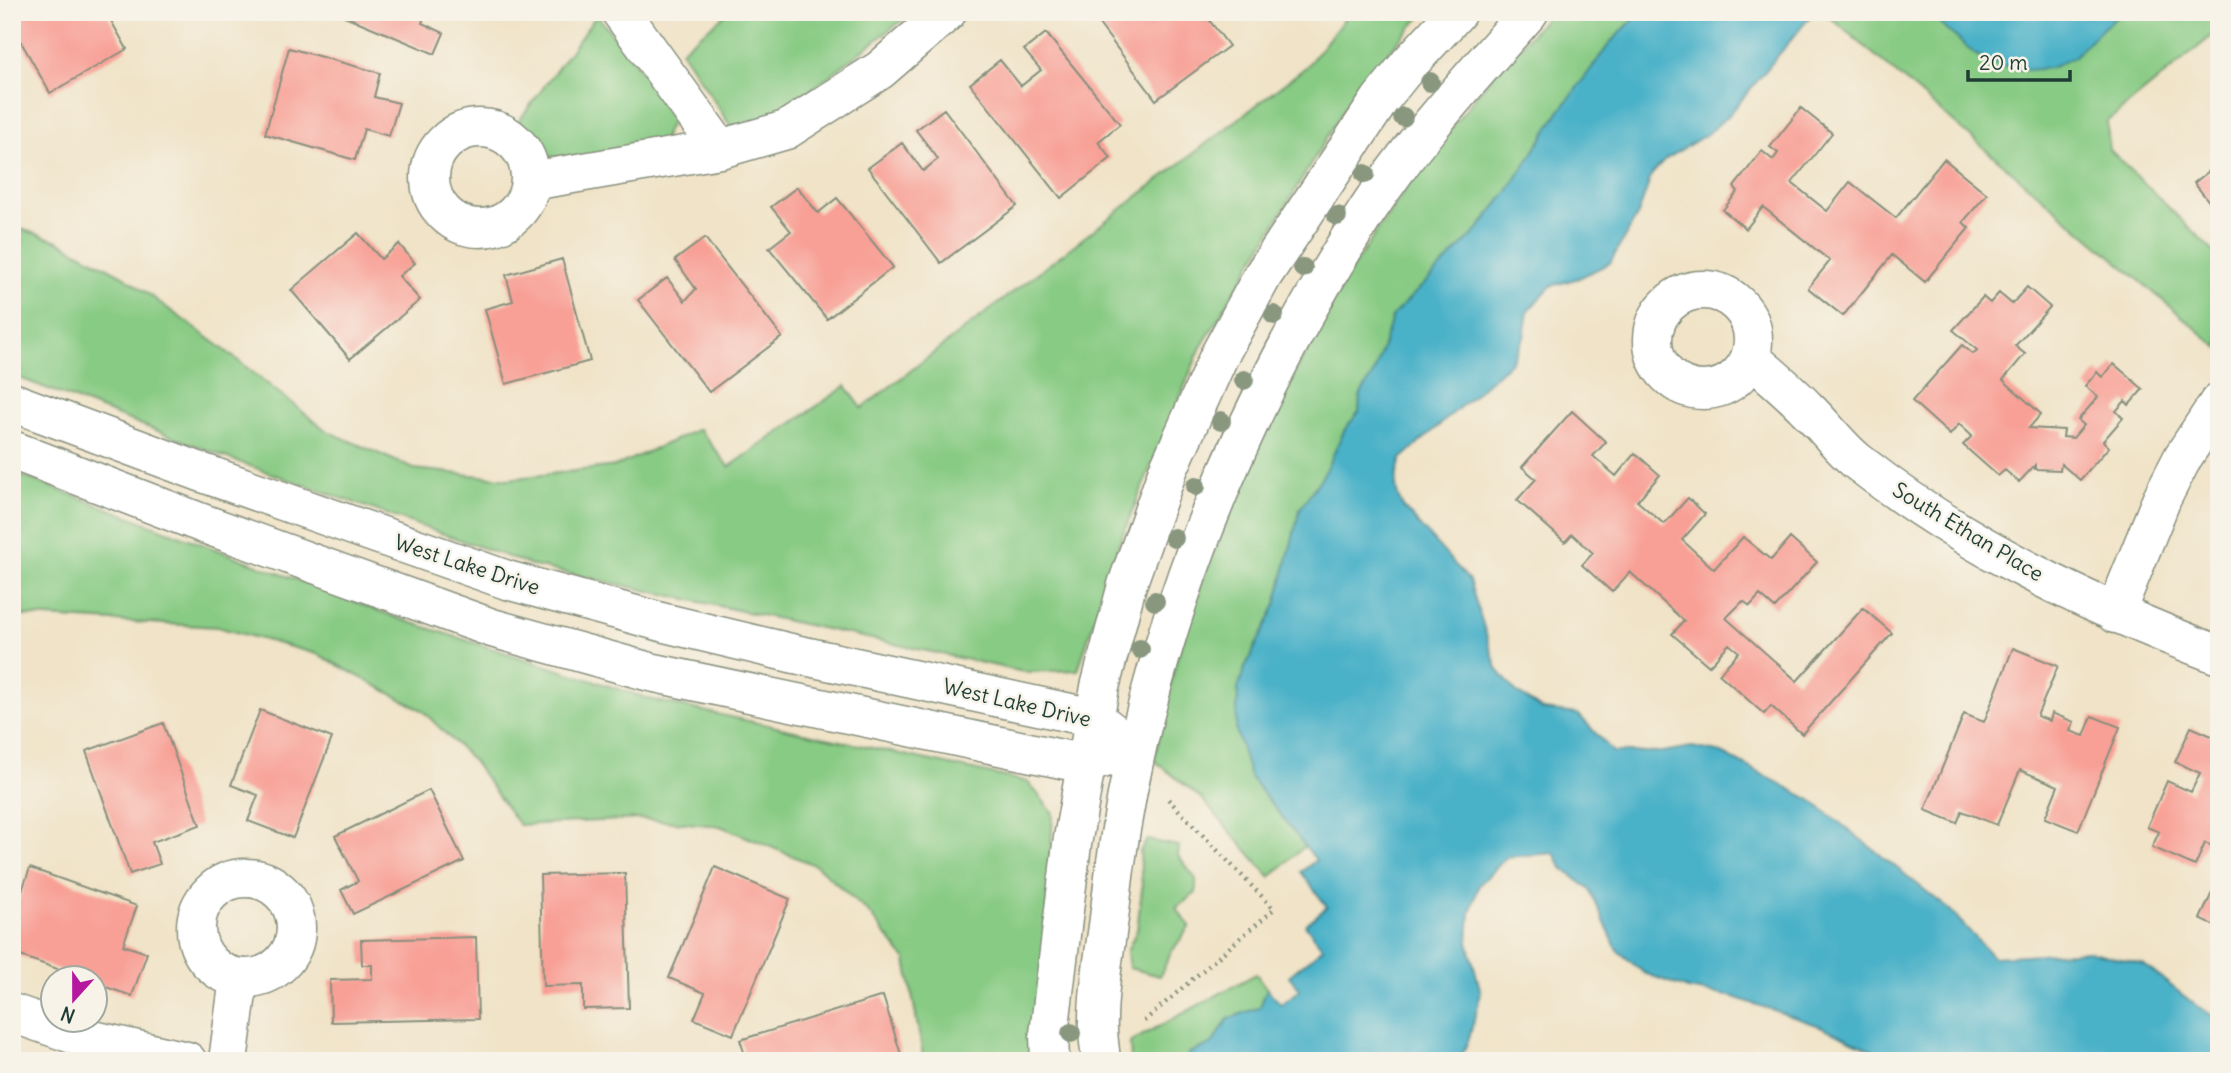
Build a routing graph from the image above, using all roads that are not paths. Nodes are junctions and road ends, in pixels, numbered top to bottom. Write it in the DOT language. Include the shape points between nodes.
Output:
graph roads {
  1 [pos="621,12"];
  2 [pos="947,12"];
  3 [pos="1457,12"];
  4 [pos="1529,12"];
  5 [pos="720,149"];
  6 [pos="531,181"];
  7 [pos="1751,358"];
  8 [pos="12,401"];
  9 [pos="2219,402"];
  10 [pos="12,450"];
  11 [pos="2115,614"];
  12 [pos="2219,655"];
  13 [pos="1094,718"];
  14 [pos="1135,748"];
  15 [pos="1085,764"];
  16 [pos="239,978"];
  17 [pos="13,1017"];
  18 [pos="187,1061"];
  19 [pos="228,1061"];
  20 [pos="1050,1061"];
  21 [pos="1101,1061"];
  1 -- 5 [label="street"];
  2 -- 5 [label="street" via="880,70 786,130"];
  3 -- 13 [label="street" via="1409,64 1357,134 1263,275 1219,356 1168,470 1127,585"];
  4 -- 14 [label="street" via="1424,133 1368,210 1311,304 1214,500"];
  5 -- 6 [label="street"];
  7 -- 11 [label="street, South Ethan Place" via="1855,459 1911,502 2006,559"];
  8 -- 13 [label="street, West Lake Drive" via="507,580 665,623"];
  9 -- 11 [label="street" via="2162,498"];
  10 -- 15 [label="street, West Lake Drive" via="492,628 650,672"];
  11 -- 12 [label="street, South Ethan Place"];
  13 -- 14 [label="street, West Lake Drive"];
  13 -- 15 [label="street"];
  14 -- 15 [label="street, West Lake Drive"];
  14 -- 21 [label="street" via="1116,849 1098,1021"];
  15 -- 20 [label="street" via="1049,1034"];
  16 -- 19 [label="street"];
  17 -- 18 [label="street"];
}
